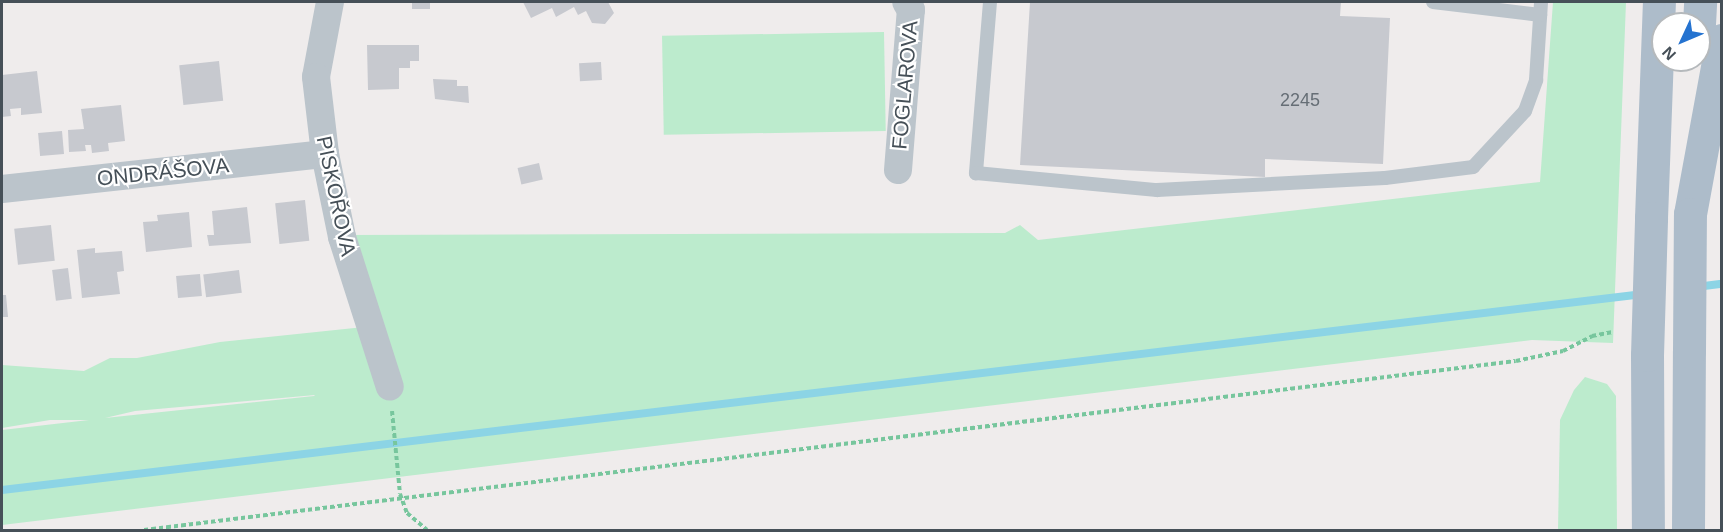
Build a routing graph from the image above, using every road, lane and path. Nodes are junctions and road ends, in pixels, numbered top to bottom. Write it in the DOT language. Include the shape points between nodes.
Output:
graph roads {
  1 [pos="330,2"];
  2 [pos="906,2"];
  3 [pos="990,2"];
  4 [pos="1433,2"];
  5 [pos="1659,2"];
  6 [pos="1540,8"];
  7 [pos="1722,40"];
  8 [pos="1696,72"];
  9 [pos="1718,86"];
  10 [pos="325,154"];
  11 [pos="898,170"];
  12 [pos="2,189"];
  13 [pos="1690,214"];
  14 [pos="1613,332"];
  15 [pos="390,387"];
  16 [pos="401,496"];
  17 [pos="144,531"];
  18 [pos="427,531"];
  19 [pos="1648,531"];
  20 [pos="1688,531"];
  1 -- 10 [label="street, PISKOŘOVA" via="316,77"];
  2 -- 11 [label="street, FOGLAROVA" via="911,10"];
  3 -- 6 [label="lane" via="976,173 1157,190 1384,178 1473,167 1525,111 1536,80"];
  4 -- 6 [label="lane"];
  5 -- 19 [label="main road, bridge" via="1647,355"];
  7 -- 9 [label="main road"];
  8 -- 13 [label="main road"];
  9 -- 13 [label="main road"];
  10 -- 12 [label="street, ONDRÁŠOVA"];
  10 -- 15 [label="street, PISKOŘOVA" via="342,237"];
  13 -- 20 [label="main road, bridge"];
  14 -- 16 [label="path" via="1592,336 1563,351 1516,361"];
  15 -- 16 [label="path"];
  16 -- 17 [label="path"];
  16 -- 18 [label="path" via="407,513"];
}
